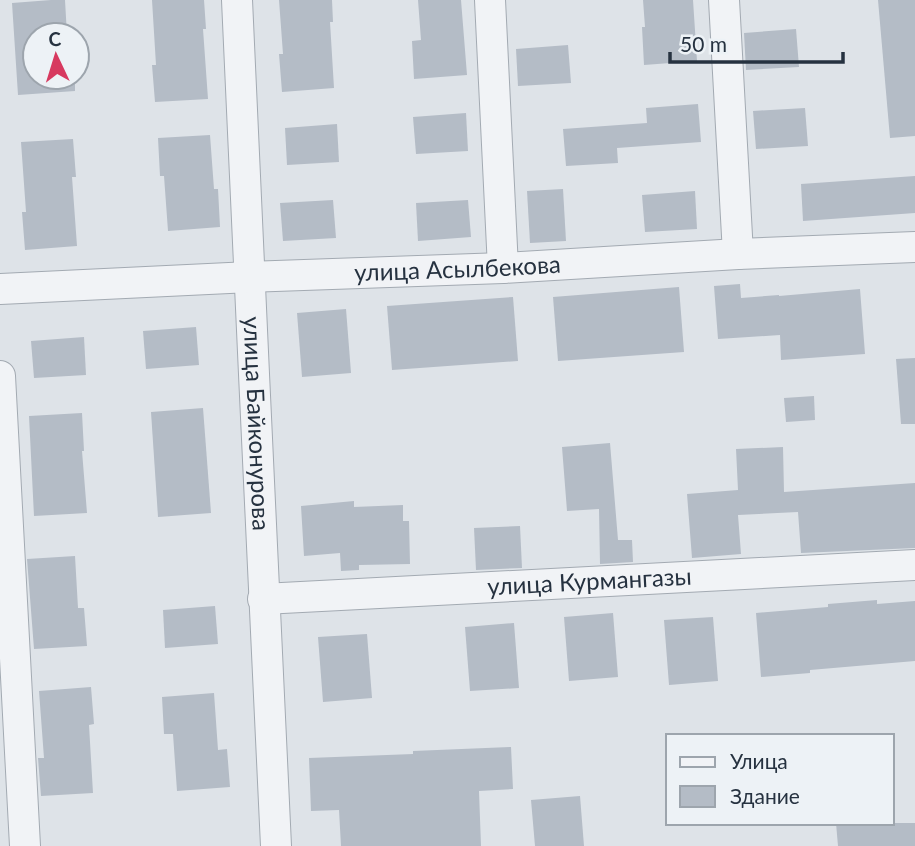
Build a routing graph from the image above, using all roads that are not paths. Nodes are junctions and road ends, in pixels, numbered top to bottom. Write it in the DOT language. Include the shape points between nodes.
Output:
graph roads {
  1 [pos="237,0"];
  2 [pos="490,0"];
  3 [pos="724,0"];
  4 [pos="915,247"];
  5 [pos="738,254"];
  6 [pos="503,268"];
  7 [pos="250,277"];
  8 [pos="0,289"];
  9 [pos="0,376"];
  10 [pos="915,565"];
  11 [pos="263,598"];
  12 [pos="25,846"];
  13 [pos="275,846"];
  1 -- 7 [label="street, улица Байконурова"];
  2 -- 6 [label="street"];
  3 -- 5 [label="street"];
  4 -- 5 [label="street, улица Асылбекова"];
  5 -- 6 [label="street, улица Асылбекова"];
  6 -- 7 [label="street, улица Асылбекова"];
  7 -- 8 [label="street, улица Асылбекова"];
  7 -- 11 [label="street, улица Байконурова"];
  9 -- 12 [label="street"];
  10 -- 11 [label="street, улица Курмангазы"];
  11 -- 13 [label="street, улица Байконурова"];
}
